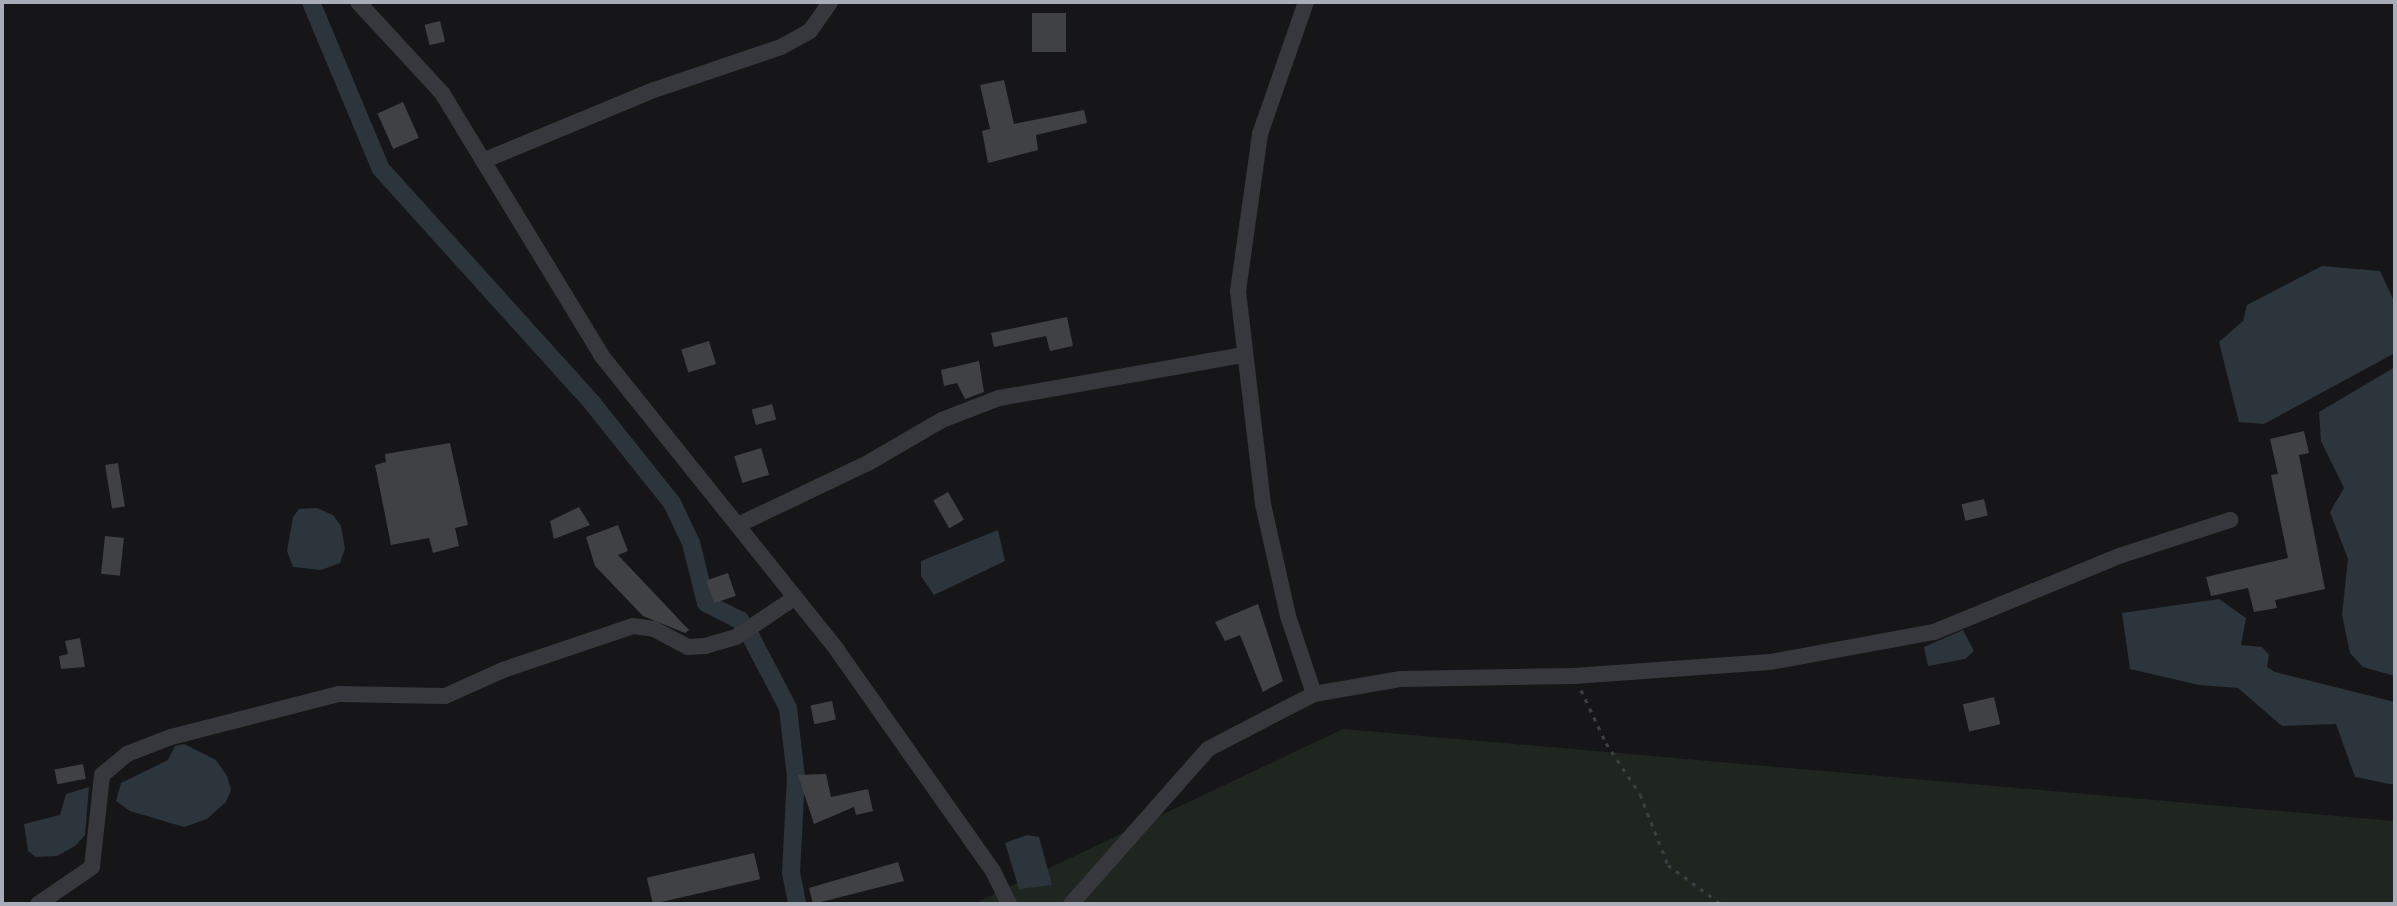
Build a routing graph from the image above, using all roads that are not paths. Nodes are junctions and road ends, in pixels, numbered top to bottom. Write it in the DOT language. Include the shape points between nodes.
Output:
graph roads {
  1 [pos="358,2"];
  2 [pos="830,2"];
  3 [pos="1306,2"];
  4 [pos="485,160"];
  5 [pos="1242,355"];
  6 [pos="2230,520"];
  7 [pos="740,524"];
  8 [pos="793,599"];
  9 [pos="1314,694"];
  10 [pos="38,904"];
  11 [pos="1009,904"];
  12 [pos="1071,904"];
  1 -- 4 [label="street" via="442,93"];
  2 -- 4 [label="street" via="810,31 781,47 654,90"];
  3 -- 5 [label="street" via="1260,134 1238,291"];
  4 -- 7 [label="street" via="601,355"];
  5 -- 7 [label="street" via="999,398 942,420 868,463"];
  5 -- 9 [label="street" via="1263,504 1288,616"];
  6 -- 9 [label="street" via="2122,555 1934,632 1770,662 1574,676 1400,679"];
  7 -- 8 [label="street"];
  8 -- 10 [label="street" via="736,637 705,646 688,647 654,629 633,626 503,670 445,696 339,694 171,737 127,754 102,775 92,867"];
  8 -- 11 [label="street" via="943,798"];
  9 -- 12 [label="street" via="1208,749"];
}
